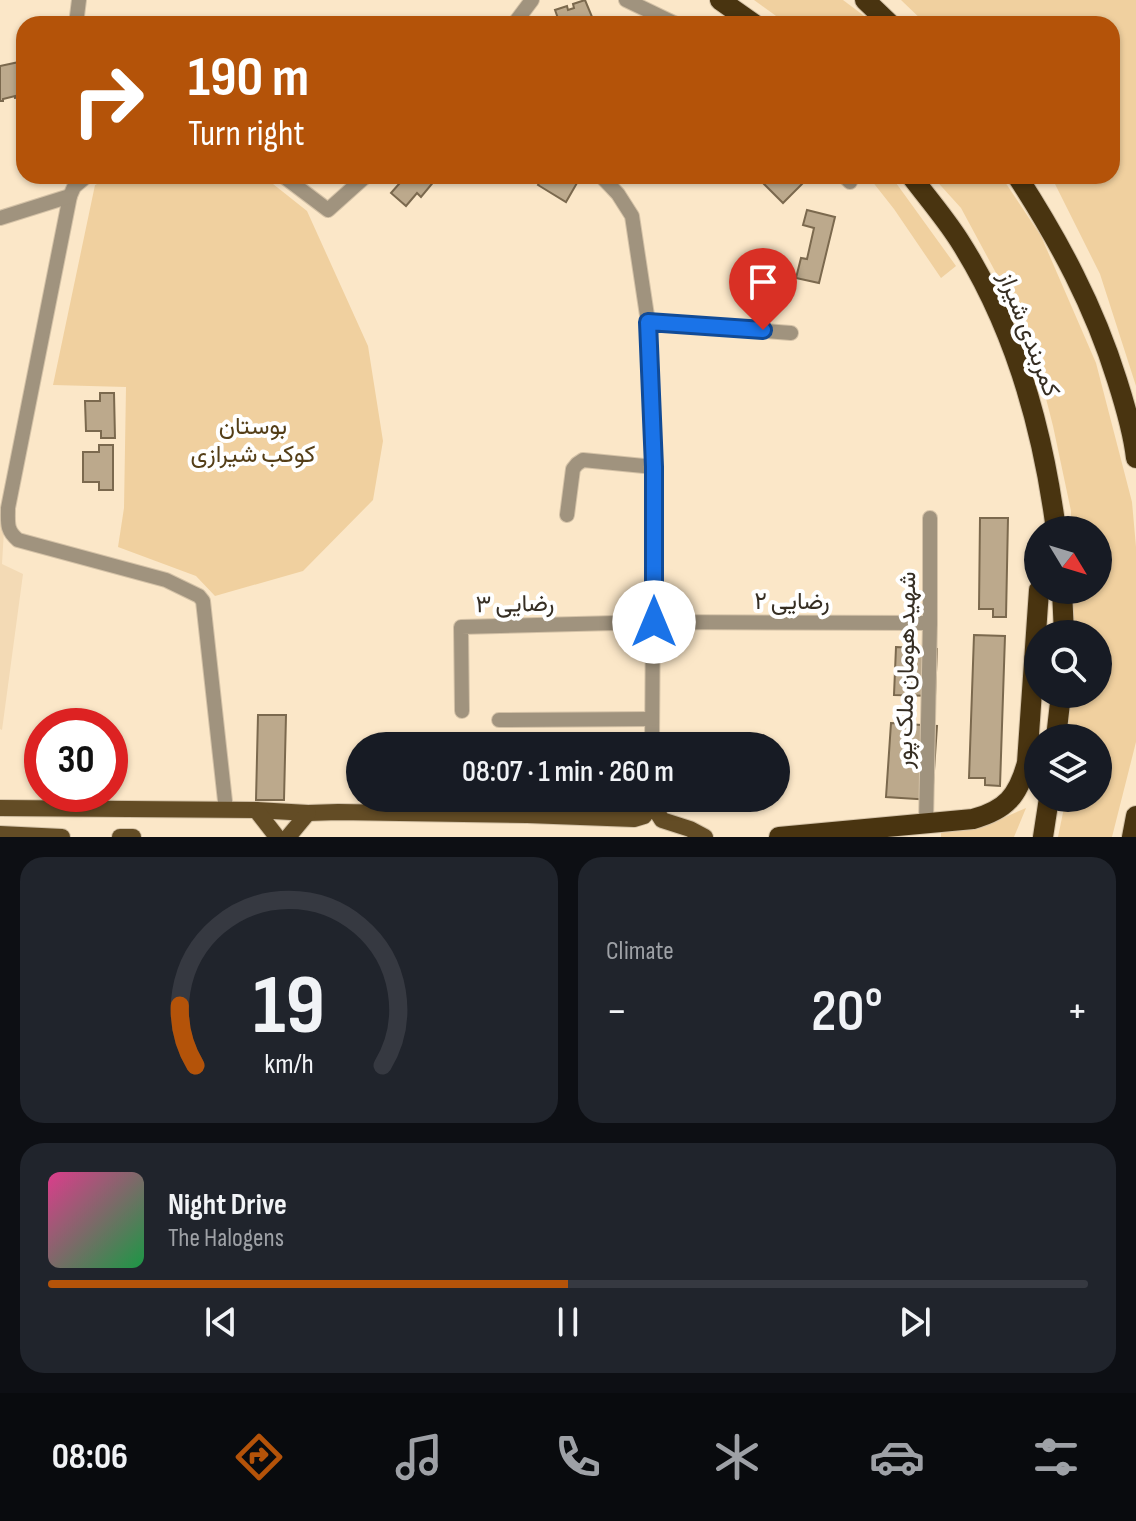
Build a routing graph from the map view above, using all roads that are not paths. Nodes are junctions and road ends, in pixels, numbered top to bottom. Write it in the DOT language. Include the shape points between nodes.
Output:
graph roads {
  1 [pos="626,0"];
  2 [pos="720,0"];
  3 [pos="865,0"];
  4 [pos="659,16"];
  5 [pos="743,16"];
  6 [pos="882,16"];
  7 [pos="78,184"];
  8 [pos="294,184"];
  9 [pos="357,184"];
  10 [pos="609,184"];
  11 [pos="917,184"];
  12 [pos="1022,184"];
  13 [pos="70,196"];
  14 [pos="0,218"];
  15 [pos="648,322"];
  16 [pos="791,333"];
  17 [pos="1135,450"];
  18 [pos="1046,466"];
  19 [pos="654,467"];
  20 [pos="567,515"];
  21 [pos="1044,516"];
  22 [pos="1054,516"];
  23 [pos="930,518"];
  24 [pos="1038,604"];
  25 [pos="654,622"];
  26 [pos="930,623"];
  27 [pos="462,711"];
  28 [pos="652,719"];
  29 [pos="499,720"];
  30 [pos="652,732"];
  31 [pos="0,808"];
  32 [pos="226,810"];
  33 [pos="256,810"];
  34 [pos="646,812"];
  35 [pos="658,812"];
  36 [pos="1047,812"];
  37 [pos="308,813"];
  38 [pos="926,823"];
  39 [pos="0,834"];
  40 [pos="62,837"];
  41 [pos="120,837"];
  42 [pos="133,837"];
  43 [pos="277,837"];
  44 [pos="288,837"];
  45 [pos="705,837"];
  46 [pos="779,837"];
  47 [pos="1043,837"];
  1 -- 4 [label="street"];
  2 -- 5 [label="highway"];
  3 -- 6 [label="highway"];
  7 -- 13 [label="street"];
  8 -- 9 [label="street" via="328,210"];
  10 -- 15 [label="street" via="632,216"];
  11 -- 18 [label="highway, کمربندی شیراز" via="958,239 1002,324"];
  12 -- 17 [label="highway" via="1087,299 1110,356"];
  13 -- 14 [label="street"];
  13 -- 32 [label="street" via="8,525 18,540 166,580 203,601"];
  15 -- 16 [label="street"];
  15 -- 19 [label="street"];
  18 -- 21 [label="highway"];
  18 -- 22 [label="highway, کمربندی شیراز"];
  19 -- 20 [label="street" via="583,460 573,469"];
  19 -- 25 [label="street"];
  23 -- 26 [label="street, شهید هومان ملک پور"];
  24 -- 38 [label="highway" via="1027,763 1017,790 987,815"];
  25 -- 26 [label="street, رضایی ۲"];
  25 -- 27 [label="street, رضایی ۳" via="461,627"];
  25 -- 28 [label="street"];
  26 -- 38 [label="street, شهید هومان ملک پور"];
  28 -- 29 [label="street"];
  28 -- 30 [label="street"];
  31 -- 32 [label="main road"];
  32 -- 33 [label="main road"];
  33 -- 37 [label="main road"];
  33 -- 43 [label="main road"];
  34 -- 37 [label="main road" via="634,819"];
  35 -- 45 [label="main road" via="662,820"];
  36 -- 47 [label="highway"];
  37 -- 44 [label="main road"];
  38 -- 46 [label="highway"];
  39 -- 40 [label="main road"];
  41 -- 42 [label="main road"];
}
